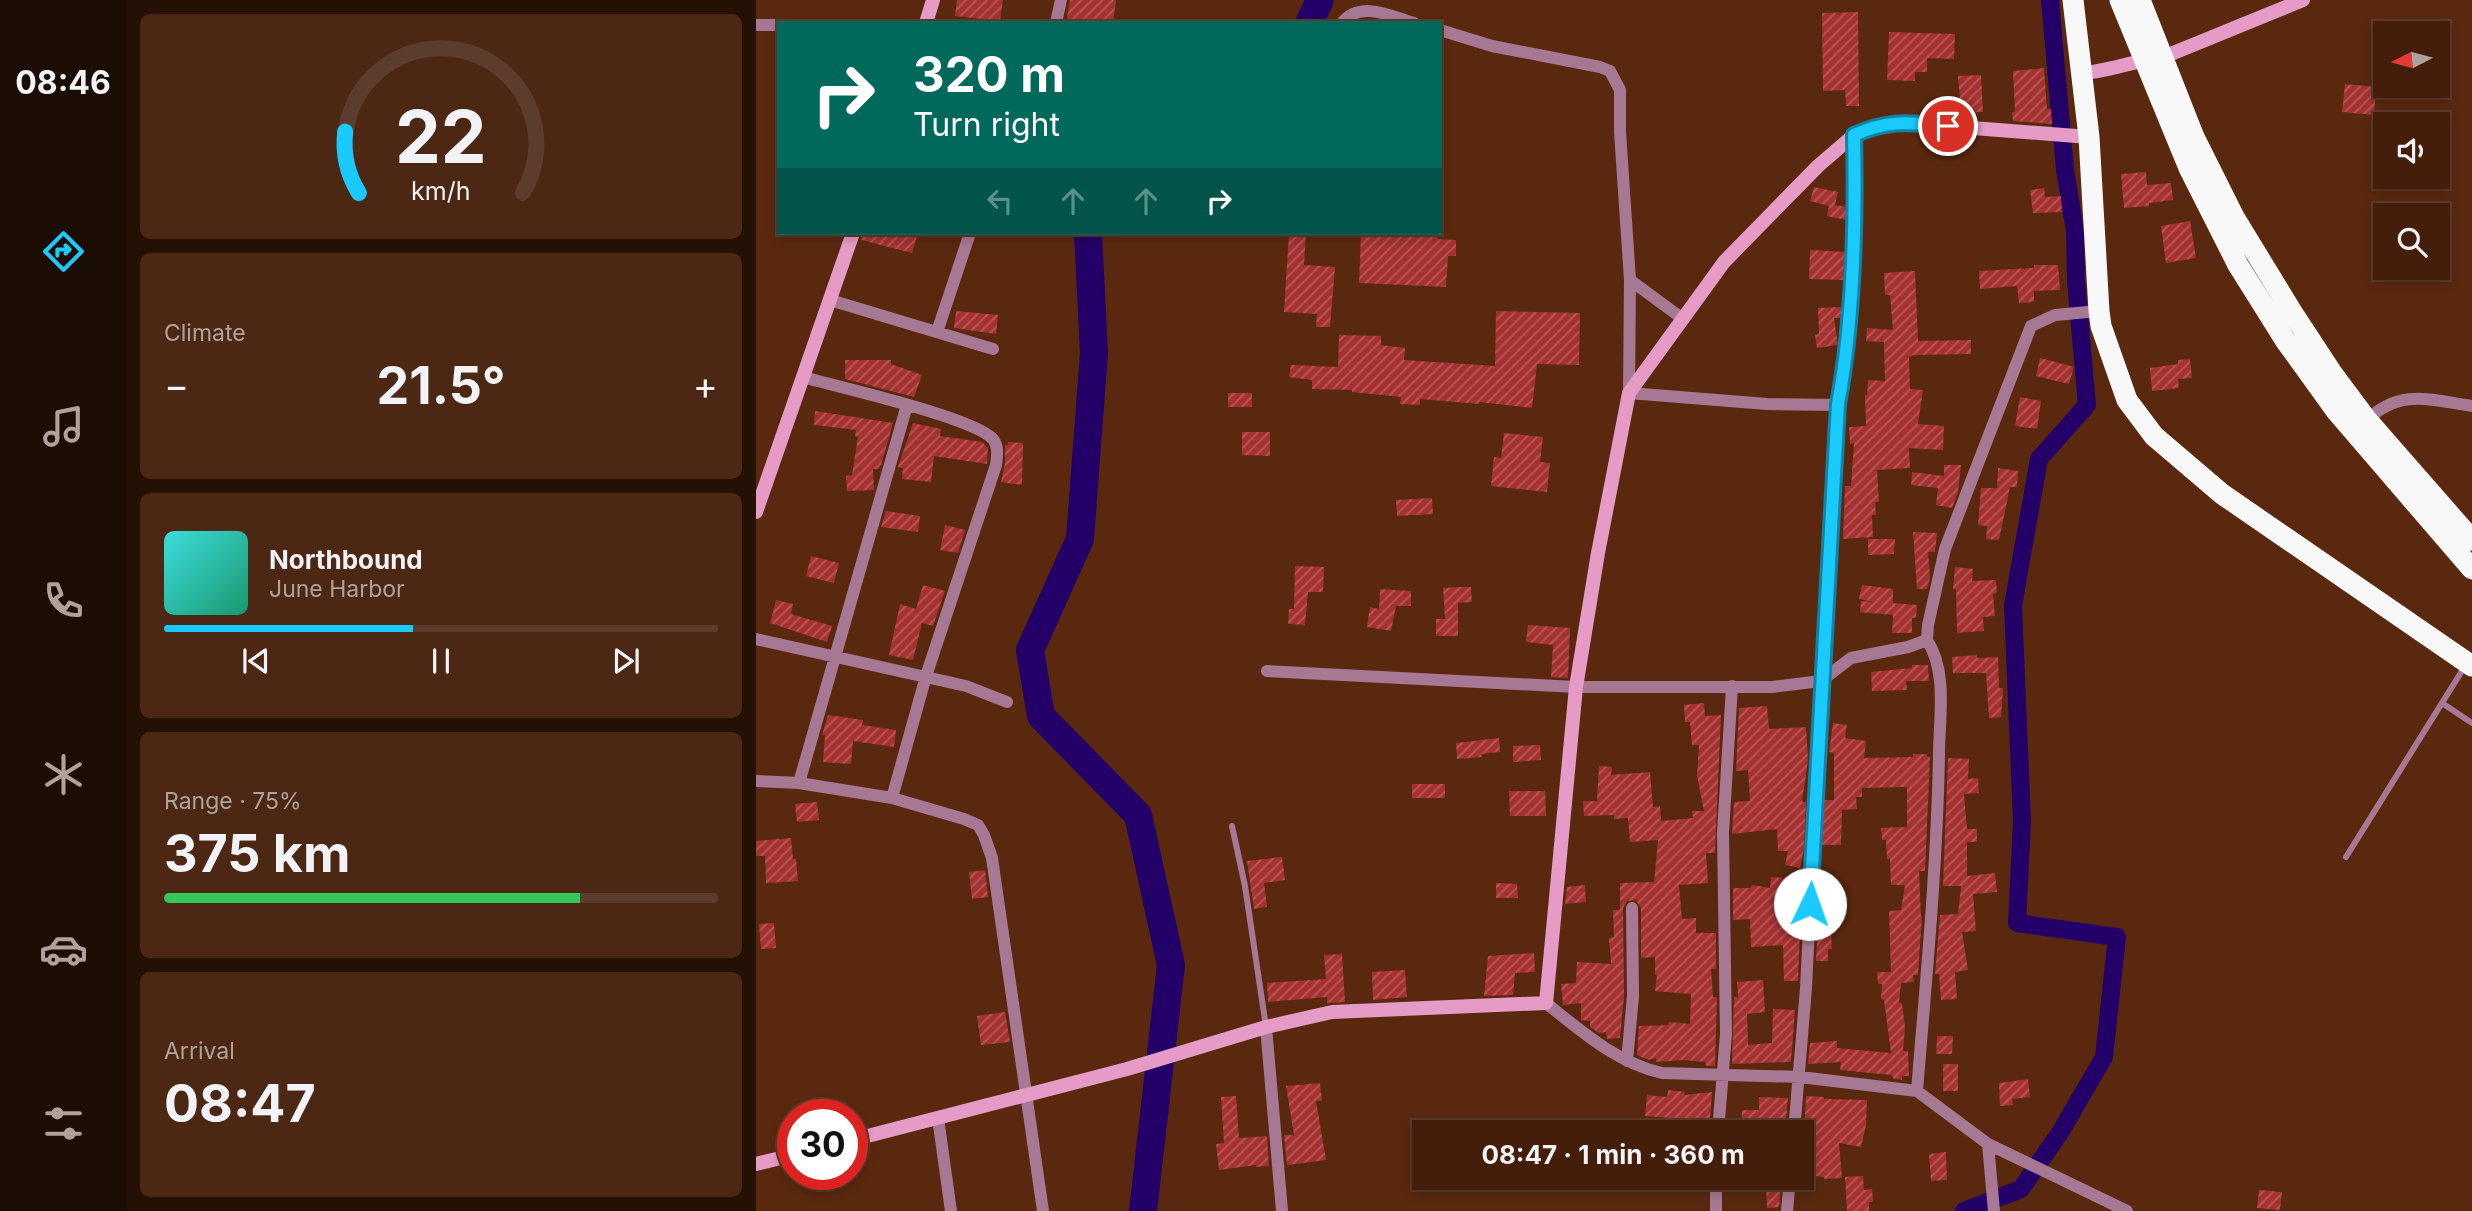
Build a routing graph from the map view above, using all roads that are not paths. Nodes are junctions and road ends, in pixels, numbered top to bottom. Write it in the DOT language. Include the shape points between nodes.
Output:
graph roads {
  1 [pos="933,0"];
  2 [pos="1061,0"];
  3 [pos="2073,0"];
  4 [pos="2120,0"];
  5 [pos="2140,0"];
  6 [pos="2303,0"];
  7 [pos="927,21"];
  8 [pos="1056,21"];
  9 [pos="1344,21"];
  10 [pos="1407,21"];
  11 [pos="756,25"];
  12 [pos="777,25"];
  13 [pos="1442,31"];
  14 [pos="2152,59"];
  15 [pos="2081,73"];
  16 [pos="1854,135"];
  17 [pos="2081,136"];
  18 [pos="852,235"];
  19 [pos="969,235"];
  20 [pos="1630,280"];
  21 [pos="830,300"];
  22 [pos="2094,311"];
  23 [pos="1683,319"];
  24 [pos="937,332"];
  25 [pos="993,349"];
  26 [pos="803,377"];
  27 [pos="1629,393"];
  28 [pos="1838,404"];
  29 [pos="907,405"];
  30 [pos="2472,406"];
  31 [pos="2367,420"];
  32 [pos="756,512"];
  33 [pos="2472,540"];
  34 [pos="2472,569"];
  35 [pos="756,639"];
  36 [pos="1927,640"];
  37 [pos="834,656"];
  38 [pos="2470,664"];
  39 [pos="1267,671"];
  40 [pos="926,676"];
  41 [pos="1821,681"];
  42 [pos="1732,686"];
  43 [pos="1576,687"];
  44 [pos="1007,702"];
  45 [pos="2442,703"];
  46 [pos="2472,723"];
  47 [pos="756,781"];
  48 [pos="799,783"];
  49 [pos="892,798"];
  50 [pos="1232,826"];
  51 [pos="2346,858"];
  52 [pos="1632,908"];
  53 [pos="1546,1003"];
  54 [pos="1266,1027"];
  55 [pos="1627,1061"];
  56 [pos="1724,1073"];
  57 [pos="1800,1077"];
  58 [pos="1917,1091"];
  59 [pos="1028,1094"];
  60 [pos="938,1118"];
  61 [pos="1719,1120"];
  62 [pos="1795,1120"];
  63 [pos="868,1136"];
  64 [pos="1988,1144"];
  65 [pos="777,1159"];
  66 [pos="756,1164"];
  67 [pos="1716,1190"];
  68 [pos="1789,1190"];
  69 [pos="951,1211"];
  70 [pos="1043,1211"];
  71 [pos="1282,1211"];
  72 [pos="1716,1211"];
  73 [pos="1787,1211"];
  74 [pos="1994,1211"];
  75 [pos="2127,1211"];
  1 -- 7 [label="street"];
  2 -- 8 [label="street"];
  3 -- 15 [label="highway"];
  4 -- 14 [label="highway"];
  5 -- 14 [label="highway"];
  6 -- 14 [label="street"];
  9 -- 10 [label="street" via="1356,10 1366,10"];
  11 -- 12 [label="street"];
  13 -- 20 [label="street" via="1610,71 1620,90"];
  14 -- 15 [label="street"];
  14 -- 31 [label="highway" via="2234,217 2332,373"];
  14 -- 34 [label="highway" via="2189,167 2238,265 2285,340 2337,412"];
  15 -- 17 [label="highway"];
  16 -- 17 [label="street" via="1896,122"];
  16 -- 23 [label="street" via="1724,262"];
  16 -- 28 [label="street" via="1856,209 1845,368"];
  17 -- 22 [label="highway"];
  18 -- 21 [label="street"];
  19 -- 24 [label="street"];
  20 -- 23 [label="street"];
  20 -- 27 [label="street"];
  21 -- 24 [label="street"];
  21 -- 26 [label="street"];
  22 -- 36 [label="street" via="2055,315 2031,326 1945,549"];
  22 -- 38 [label="highway" via="2127,400 2154,436 2221,494"];
  23 -- 27 [label="street"];
  24 -- 25 [label="street"];
  26 -- 29 [label="street"];
  26 -- 32 [label="street"];
  27 -- 28 [label="street" via="1767,404"];
  27 -- 43 [label="street"];
  28 -- 41 [label="street"];
  29 -- 37 [label="street"];
  29 -- 40 [label="street" via="981,430 998,449"];
  30 -- 31 [label="street" via="2415,398 2395,401"];
  31 -- 33 [label="highway"];
  35 -- 37 [label="street"];
  36 -- 41 [label="street" via="1851,658"];
  36 -- 58 [label="street" via="1936,653 1940,685 1938,825"];
  37 -- 40 [label="street"];
  37 -- 48 [label="street"];
  38 -- 45 [label="lane"];
  39 -- 43 [label="street"];
  40 -- 44 [label="street"];
  40 -- 49 [label="street"];
  41 -- 42 [label="street"];
  41 -- 57 [label="street"];
  42 -- 43 [label="street"];
  42 -- 56 [label="street" via="1723,833"];
  43 -- 53 [label="street"];
  45 -- 46 [label="lane"];
  45 -- 51 [label="lane"];
  47 -- 48 [label="street"];
  48 -- 49 [label="street"];
  49 -- 59 [label="street" via="964,819 978,825 984,835 992,859"];
  50 -- 54 [label="lane"];
  52 -- 55 [label="street" via="1633,996"];
  53 -- 54 [label="street" via="1332,1012"];
  53 -- 55 [label="street"];
  54 -- 59 [label="street"];
  54 -- 71 [label="street"];
  55 -- 56 [label="street" via="1662,1073"];
  56 -- 57 [label="street"];
  56 -- 61 [label="street"];
  57 -- 58 [label="street"];
  57 -- 62 [label="street"];
  58 -- 64 [label="street"];
  59 -- 60 [label="street"];
  59 -- 70 [label="street"];
  60 -- 63 [label="street"];
  60 -- 69 [label="street"];
  64 -- 74 [label="street"];
  64 -- 75 [label="street"];
  65 -- 66 [label="street"];
  67 -- 72 [label="street"];
  68 -- 73 [label="street"];
}
